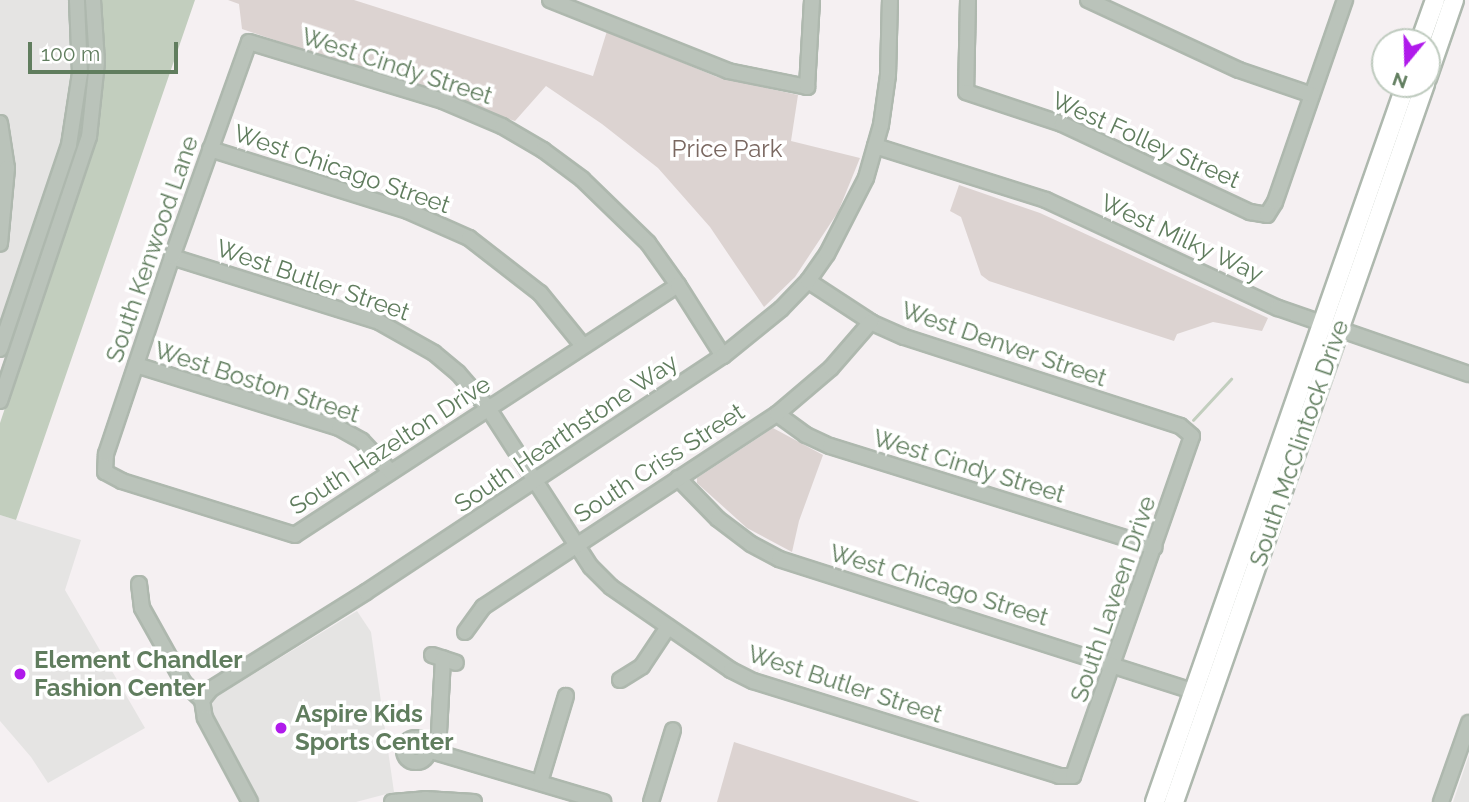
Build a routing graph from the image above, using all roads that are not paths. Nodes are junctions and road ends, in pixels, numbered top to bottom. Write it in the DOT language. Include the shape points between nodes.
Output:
graph roads {
  1 [pos="76,0"];
  2 [pos="93,0"];
  3 [pos="550,0"];
  4 [pos="812,0"];
  5 [pos="890,0"];
  6 [pos="968,0"];
  7 [pos="1088,0"];
  8 [pos="1345,0"];
  9 [pos="1435,0"];
  10 [pos="1454,0"];
  11 [pos="1425,28"];
  12 [pos="1441,38"];
  13 [pos="249,42"];
  14 [pos="1312,95"];
  15 [pos="1402,98"];
  16 [pos="1420,98"];
  17 [pos="0,123"];
  18 [pos="875,146"];
  19 [pos="210,149"];
  20 [pos="0,244"];
  21 [pos="172,257"];
  22 [pos="808,281"];
  23 [pos="678,285"];
  24 [pos="871,322"];
  25 [pos="1330,327"];
  26 [pos="583,346"];
  27 [pos="0,349"];
  28 [pos="723,356"];
  29 [pos="136,365"];
  30 [pos="1469,374"];
  31 [pos="0,401"];
  32 [pos="488,408"];
  33 [pos="776,414"];
  34 [pos="1192,436"];
  35 [pos="105,472"];
  36 [pos="391,472"];
  37 [pos="678,478"];
  38 [pos="535,481"];
  39 [pos="576,545"];
  40 [pos="1155,547"];
  41 [pos="139,584"];
  42 [pos="668,627"];
  43 [pos="465,632"];
  44 [pos="444,659"];
  45 [pos="1114,664"];
  46 [pos="620,680"];
  47 [pos="1201,694"];
  48 [pos="567,697"];
  49 [pos="202,700"];
  50 [pos="1469,723"];
  51 [pos="674,730"];
  52 [pos="1073,776"];
  53 [pos="540,782"];
  54 [pos="250,802"];
  55 [pos="391,802"];
  56 [pos="474,802"];
  57 [pos="603,802"];
  58 [pos="651,802"];
  59 [pos="1155,802"];
  60 [pos="1174,802"];
  61 [pos="1441,802"];
  1 -- 27 [label="street" via="80,73 73,126"];
  2 -- 31 [label="street" via="97,62 89,137"];
  3 -- 4 [label="street" via="728,71 807,87"];
  5 -- 18 [label="street, South Hearthstone Way" via="888,75"];
  6 -- 14 [label="street, West Folley Street" via="966,92 1062,124 1250,212 1267,215 1275,202"];
  7 -- 14 [label="street" via="1238,69"];
  8 -- 14 [label="street"];
  9 -- 11 [label="main road"];
  10 -- 12 [label="main road"];
  13 -- 19 [label="street, South Kenwood Lane"];
  13 -- 23 [label="street, West Cindy Street" via="443,101 502,126 543,150 631,223"];
  15 -- 25 [label="main road, South McClintock Drive"];
  16 -- 25 [label="main road, South McClintock Drive"];
  17 -- 20 [label="street" via="7,169"];
  18 -- 22 [label="street, South Hearthstone Way" via="845,222"];
  18 -- 25 [label="street, West Milky Way" via="1046,200 1250,296"];
  19 -- 21 [label="street, South Kenwood Lane"];
  19 -- 26 [label="street, West Chicago Street" via="408,211 468,238 540,293"];
  21 -- 29 [label="street, South Kenwood Lane"];
  21 -- 32 [label="street, West Butler Street" via="396,330 450,366"];
  22 -- 24 [label="street, West Denver Street"];
  22 -- 28 [label="street, South Hearthstone Way"];
  23 -- 26 [label="street, South Hazelton Drive"];
  23 -- 28 [label="street, West Cindy Street"];
  24 -- 33 [label="street, South Criss Street" via="831,368"];
  24 -- 34 [label="street, West Denver Street" via="936,350 1180,426"];
  25 -- 30 [label="street, West Milky Way"];
  25 -- 47 [label="main road, South McClintock Drive"];
  26 -- 32 [label="street, South Hazelton Drive"];
  28 -- 38 [label="street, South Hearthstone Way"];
  29 -- 35 [label="street, South Kenwood Lane" via="106,454"];
  29 -- 36 [label="street, West Boston Street" via="339,428 362,441"];
  32 -- 36 [label="street, South Hazelton Drive"];
  32 -- 38 [label="street, West Butler Street"];
  33 -- 37 [label="street, South Criss Street"];
  33 -- 40 [label="street, West Cindy Street" via="830,446"];
  34 -- 40 [label="street, South Laveen Drive"];
  35 -- 36 [label="street, South Hazelton Drive" via="295,535"];
  37 -- 39 [label="street, South Criss Street"];
  37 -- 45 [label="street, West Chicago Street" via="718,519 779,559"];
  38 -- 39 [label="street, West Butler Street"];
  38 -- 49 [label="street, South Hearthstone Way" via="211,689"];
  39 -- 42 [label="street, West Butler Street" via="611,587"];
  39 -- 43 [label="street, South Criss Street" via="483,607"];
  40 -- 45 [label="street, South Laveen Drive"];
  41 -- 49 [label="street" via="142,608 184,683"];
  42 -- 46 [label="street" via="642,666"];
  42 -- 52 [label="street, West Butler Street" via="753,681 1059,776"];
  44 -- 53 [label="street" via="433,750"];
  45 -- 47 [label="street, West Chicago Street"];
  45 -- 52 [label="street, South Laveen Drive"];
  47 -- 59 [label="main road, South McClintock Drive"];
  47 -- 60 [label="main road, South McClintock Drive"];
  48 -- 53 [label="street"];
  49 -- 54 [label="street" via="205,718"];
  50 -- 61 [label="street"];
  51 -- 58 [label="street"];
  53 -- 57 [label="street"];
  55 -- 56 [label="street"];
}
